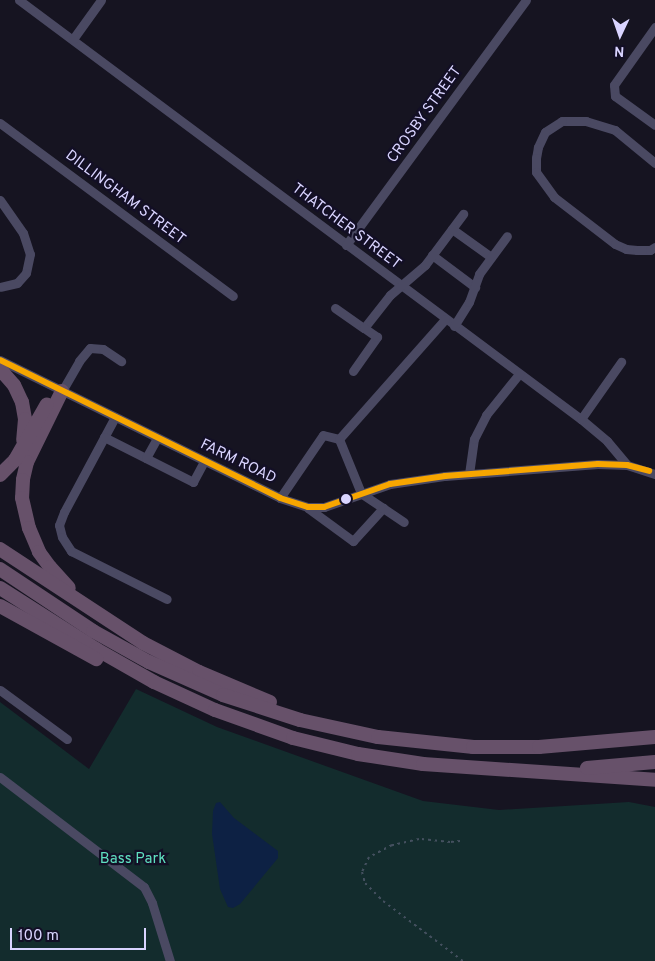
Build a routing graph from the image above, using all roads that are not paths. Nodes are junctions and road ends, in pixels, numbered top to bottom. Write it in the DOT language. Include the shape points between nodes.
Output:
graph roads {
  1 [pos="19,0"];
  2 [pos="101,0"];
  3 [pos="526,0"];
  4 [pos="655,27"];
  5 [pos="72,39"];
  6 [pos="0,123"];
  7 [pos="655,125"];
  8 [pos="655,163"];
  9 [pos="0,200"];
  10 [pos="463,214"];
  11 [pos="452,229"];
  12 [pos="507,236"];
  13 [pos="346,245"];
  14 [pos="655,247"];
  15 [pos="432,255"];
  16 [pos="491,257"];
  17 [pos="402,286"];
  18 [pos="0,287"];
  19 [pos="475,287"];
  20 [pos="233,296"];
  21 [pos="335,308"];
  22 [pos="445,319"];
  23 [pos="454,326"];
  24 [pos="364,328"];
  25 [pos="0,360"];
  26 [pos="122,361"];
  27 [pos="621,362"];
  28 [pos="0,369"];
  29 [pos="353,371"];
  30 [pos="519,374"];
  31 [pos="62,391"];
  32 [pos="115,417"];
  33 [pos="582,419"];
  34 [pos="104,437"];
  35 [pos="157,438"];
  36 [pos="339,440"];
  37 [pos="18,455"];
  38 [pos="146,458"];
  39 [pos="204,461"];
  40 [pos="627,465"];
  41 [pos="469,474"];
  42 [pos="655,474"];
  43 [pos="0,475"];
  44 [pos="361,494"];
  45 [pos="280,498"];
  46 [pos="308,507"];
  47 [pos="383,508"];
  48 [pos="404,522"];
  49 [pos="0,549"];
  50 [pos="0,569"];
  51 [pos="0,588"];
  52 [pos="167,599"];
  53 [pos="0,606"];
  54 [pos="112,623"];
  55 [pos="0,690"];
  56 [pos="215,710"];
  57 [pos="363,734"];
  58 [pos="655,737"];
  59 [pos="67,739"];
  60 [pos="655,762"];
  61 [pos="506,770"];
  62 [pos="0,777"];
  63 [pos="655,780"];
  64 [pos="170,961"];
  1 -- 5 [label="street, THATCHER STREET"];
  2 -- 5 [label="street"];
  3 -- 13 [label="street, CROSBY STREET"];
  4 -- 7 [label="street" via="614,85 615,96"];
  5 -- 13 [label="street, THATCHER STREET"];
  6 -- 20 [label="street, DILLINGHAM STREET"];
  8 -- 14 [label="street" via="615,130 586,121 562,121 545,132 536,158 536,172 554,197 615,244 637,250"];
  9 -- 18 [label="street" via="23,233 30,254 26,272 18,283"];
  10 -- 11 [label="street"];
  11 -- 15 [label="street"];
  11 -- 16 [label="street"];
  12 -- 16 [label="street"];
  13 -- 17 [label="street, THATCHER STREET"];
  15 -- 17 [label="street"];
  15 -- 19 [label="street"];
  16 -- 19 [label="street" via="479,274"];
  17 -- 22 [label="street, THATCHER STREET"];
  17 -- 24 [label="street" via="390,295"];
  19 -- 23 [label="street"];
  21 -- 24 [label="street"];
  22 -- 23 [label="street, THATCHER STREET"];
  22 -- 36 [label="street"];
  23 -- 30 [label="street, THATCHER STREET"];
  24 -- 29 [label="street" via="377,337"];
  25 -- 31 [label="street, FARM ROAD"];
  26 -- 31 [label="street" via="102,349 90,348 79,360"];
  27 -- 33 [label="street"];
  28 -- 37 [label="highway" via="18,391 23,407 24,431"];
  30 -- 33 [label="street, THATCHER STREET"];
  30 -- 41 [label="street" via="486,415 474,439"];
  31 -- 32 [label="street, FARM ROAD"];
  31 -- 37 [label="highway" via="44,408"];
  31 -- 54 [label="highway" via="25,468 24,512 35,544 50,567 72,591"];
  32 -- 34 [label="street"];
  32 -- 35 [label="street, FARM ROAD"];
  33 -- 40 [label="street, THATCHER STREET" via="608,441"];
  34 -- 38 [label="street"];
  34 -- 52 [label="street" via="64,512 59,525 62,536 71,551"];
  35 -- 38 [label="street"];
  35 -- 39 [label="street, FARM ROAD"];
  36 -- 44 [label="street"];
  36 -- 45 [label="street" via="323,435"];
  37 -- 43 [label="highway"];
  38 -- 39 [label="street" via="192,482"];
  39 -- 45 [label="street, FARM ROAD"];
  40 -- 41 [label="street, FARM ROAD" via="587,464"];
  40 -- 42 [label="street"];
  41 -- 44 [label="street, FARM ROAD" via="399,482"];
  44 -- 46 [label="street, FARM ROAD" via="324,507"];
  44 -- 47 [label="street"];
  45 -- 46 [label="street, FARM ROAD"];
  46 -- 47 [label="street" via="353,541"];
  47 -- 48 [label="street"];
  49 -- 54 [label="highway"];
  50 -- 57 [label="highway" via="107,639 178,676 268,711"];
  51 -- 56 [label="highway" via="118,662"];
  53 -- 56 [label="highway" via="115,668"];
  54 -- 57 [label="highway" via="218,681"];
  55 -- 59 [label="street"];
  56 -- 61 [label="highway" via="277,733 350,752 423,764"];
  57 -- 58 [label="highway" via="434,744 504,747"];
  60 -- 61 [label="highway" via="572,769"];
  61 -- 63 [label="highway"];
  62 -- 64 [label="street" via="144,888 152,903"];
}
